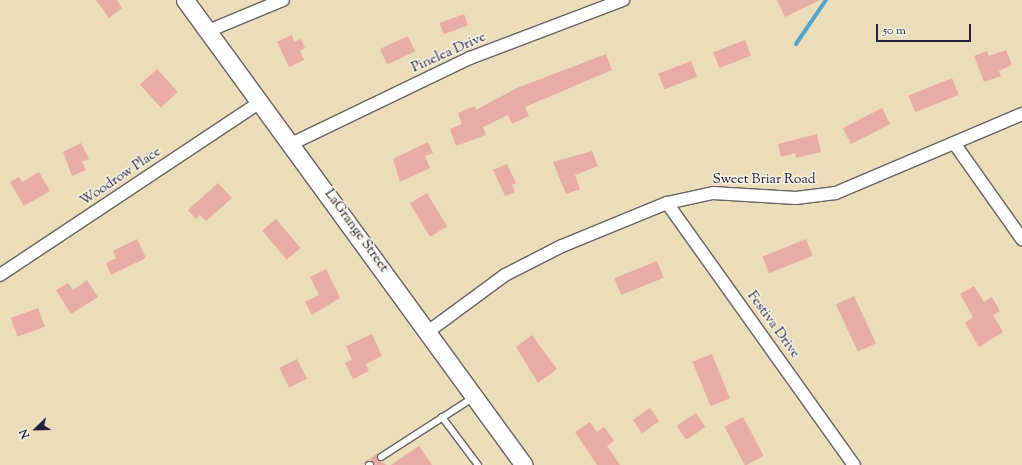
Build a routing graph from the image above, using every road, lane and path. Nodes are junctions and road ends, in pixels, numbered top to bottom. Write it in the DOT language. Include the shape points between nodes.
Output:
graph roads {
  1 [pos="185,0"];
  2 [pos="283,0"];
  3 [pos="623,0"];
  4 [pos="208,30"];
  5 [pos="259,103"];
  6 [pos="1022,114"];
  7 [pos="954,142"];
  8 [pos="292,144"];
  9 [pos="667,204"];
  10 [pos="1022,239"];
  11 [pos="0,275"];
  12 [pos="429,331"];
  13 [pos="475,396"];
  14 [pos="442,416"];
  15 [pos="381,457"];
  16 [pos="478,465"];
  17 [pos="524,465"];
  18 [pos="854,465"];
  1 -- 4 [label="street, LaGrange Street"];
  2 -- 4 [label="street"];
  3 -- 8 [label="street, Pinelea Drive" via="470,58"];
  4 -- 5 [label="street, LaGrange Street"];
  5 -- 8 [label="street, LaGrange Street"];
  5 -- 11 [label="street, Woodrow Place"];
  6 -- 7 [label="street, Sweet Briar Road"];
  7 -- 9 [label="street, Sweet Briar Road" via="836,193 796,198 713,194"];
  7 -- 10 [label="street"];
  8 -- 12 [label="street, LaGrange Street"];
  9 -- 12 [label="street, Sweet Briar Road" via="562,246 505,275"];
  9 -- 18 [label="street, Festiva Drive"];
  12 -- 13 [label="street, LaGrange Street"];
  13 -- 14 [label="lane"];
  13 -- 17 [label="street, LaGrange Street"];
  14 -- 15 [label="lane"];
  14 -- 16 [label="lane"];
}
